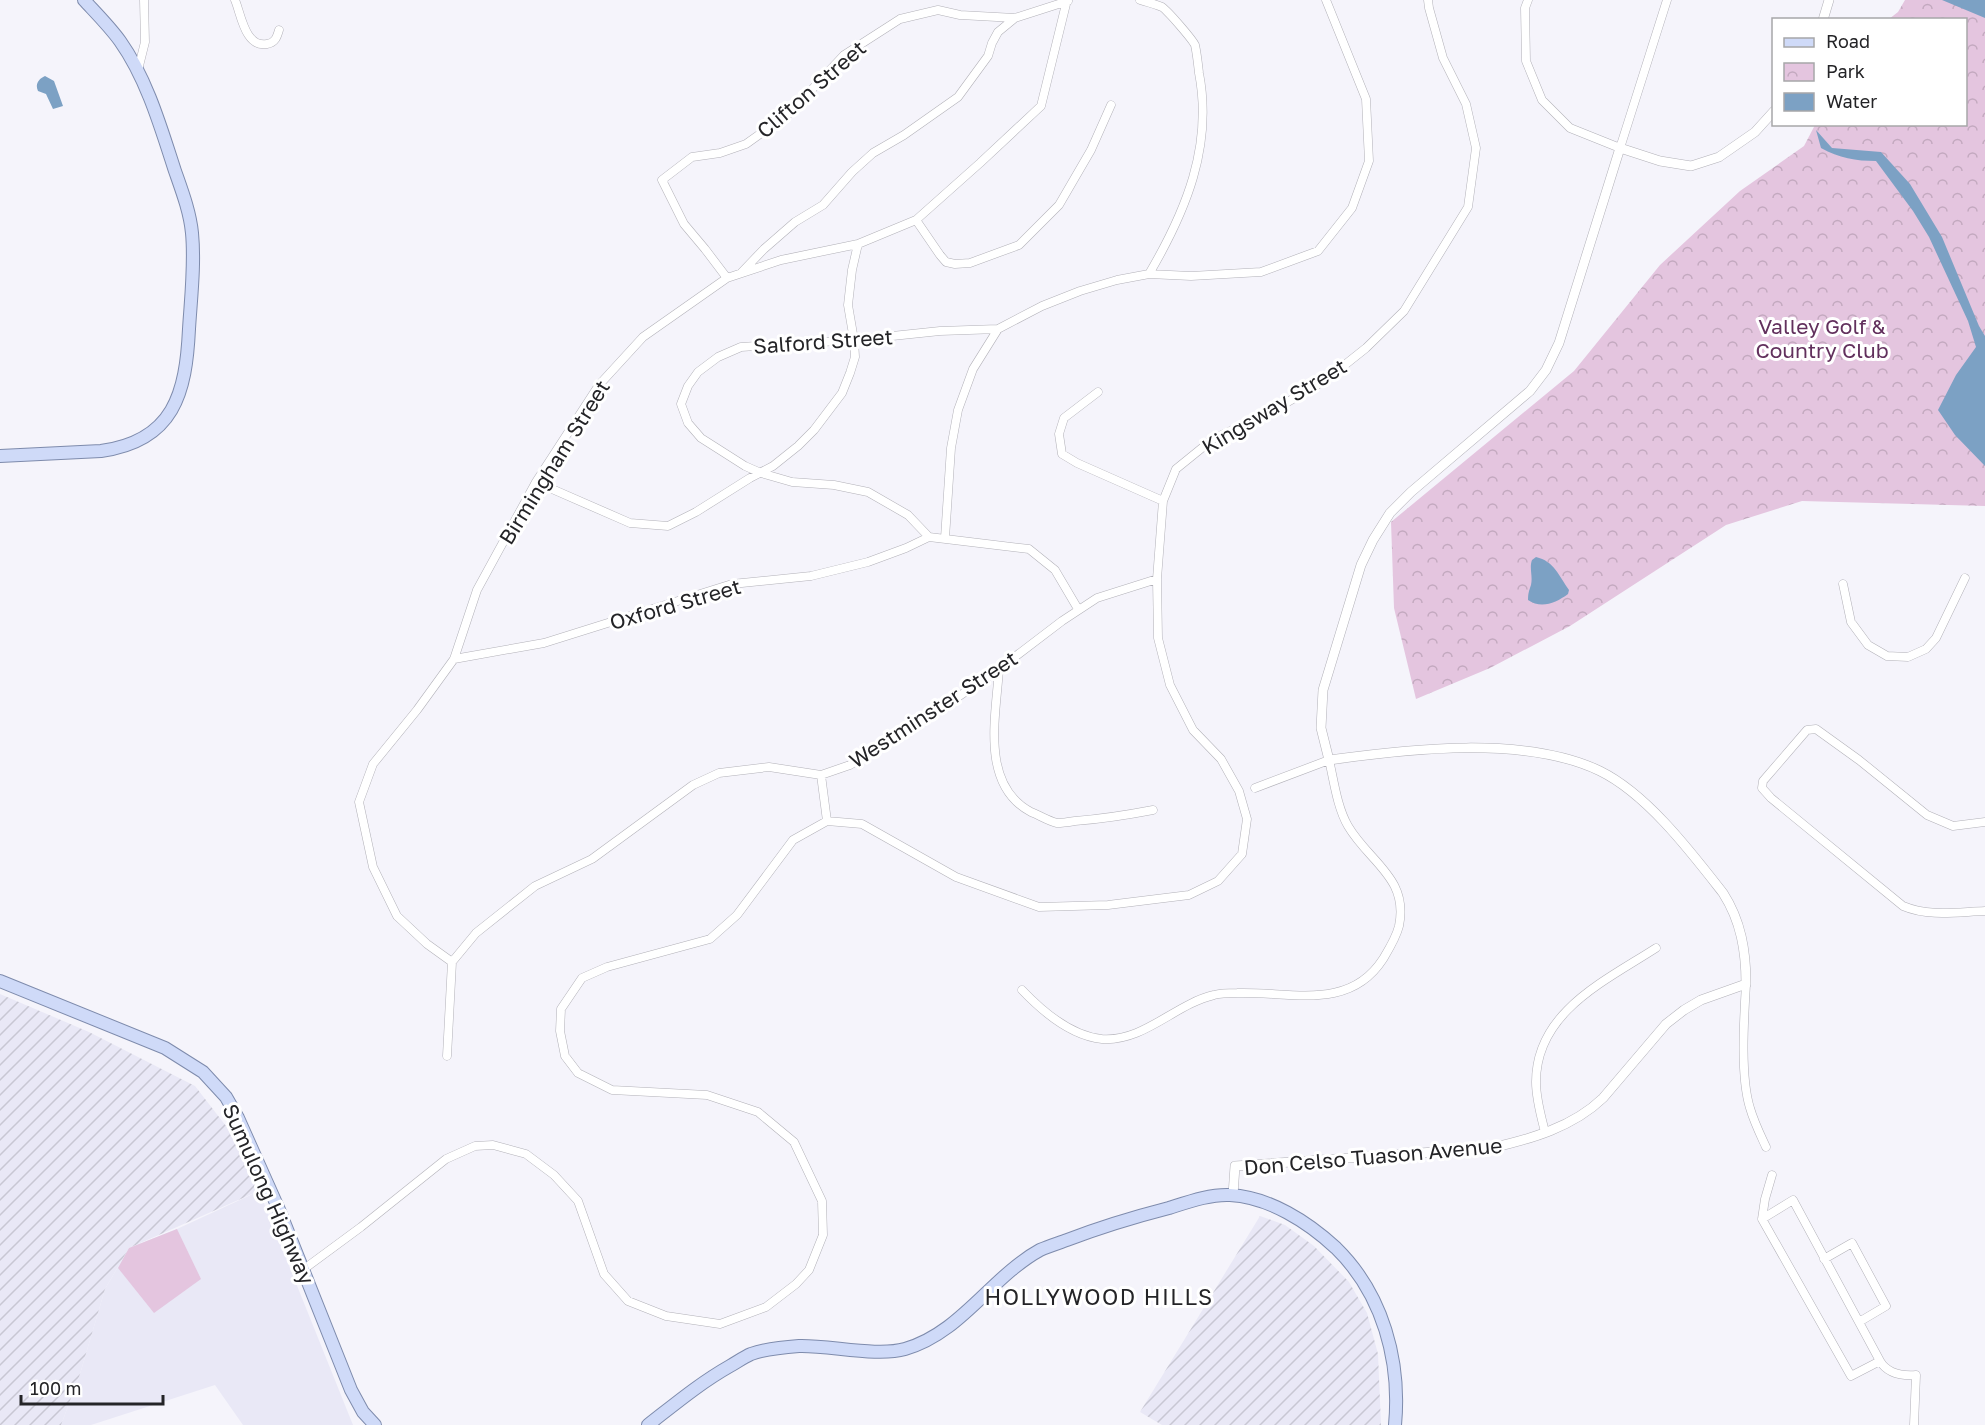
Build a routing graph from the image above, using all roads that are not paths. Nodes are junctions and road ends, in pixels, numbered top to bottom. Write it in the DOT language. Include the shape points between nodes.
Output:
graph roads {
  1 [pos="84,0"];
  2 [pos="144,0"];
  3 [pos="235,0"];
  4 [pos="937,0"];
  5 [pos="1140,0"];
  6 [pos="1326,0"];
  7 [pos="1428,0"];
  8 [pos="1528,0"];
  9 [pos="1666,0"];
  10 [pos="1829,0"];
  11 [pos="1068,1"];
  12 [pos="938,10"];
  13 [pos="1015,18"];
  14 [pos="1824,18"];
  15 [pos="279,30"];
  16 [pos="137,73"];
  17 [pos="1111,105"];
  18 [pos="1772,112"];
  19 [pos="1620,148"];
  20 [pos="916,220"];
  21 [pos="858,244"];
  22 [pos="740,274"];
  23 [pos="1149,274"];
  24 [pos="727,278"];
  25 [pos="998,329"];
  26 [pos="854,340"];
  27 [pos="1098,392"];
  28 [pos="0,456"];
  29 [pos="761,473"];
  30 [pos="536,482"];
  31 [pos="1163,501"];
  32 [pos="929,537"];
  33 [pos="945,538"];
  34 [pos="1965,578"];
  35 [pos="1157,579"];
  36 [pos="1843,584"];
  37 [pos="1078,609"];
  38 [pos="454,659"];
  39 [pos="999,669"];
  40 [pos="1329,760"];
  41 [pos="821,775"];
  42 [pos="1255,788"];
  43 [pos="1153,810"];
  44 [pos="826,821"];
  45 [pos="1985,822"];
  46 [pos="1985,911"];
  47 [pos="1656,948"];
  48 [pos="452,962"];
  49 [pos="0,981"];
  50 [pos="1746,984"];
  51 [pos="1022,990"];
  52 [pos="447,1056"];
  53 [pos="1545,1132"];
  54 [pos="1766,1147"];
  55 [pos="1772,1175"];
  56 [pos="1233,1195"];
  57 [pos="1761,1219"];
  58 [pos="1824,1259"];
  59 [pos="304,1269"];
  60 [pos="1859,1322"];
  61 [pos="1880,1361"];
  62 [pos="375,1425"];
  63 [pos="648,1425"];
  64 [pos="1395,1425"];
  65 [pos="1914,1425"];
  1 -- 16 [label="main road" via="120,41"];
  2 -- 16 [label="street" via="145,42"];
  3 -- 15 [label="street" via="246,32 255,42 271,43"];
  4 -- 12 [label="street"];
  5 -- 23 [label="street" via="1164,8 1194,43 1204,96 1201,149 1192,180 1168,241"];
  6 -- 23 [label="street" via="1366,99 1368,160 1353,208 1318,251 1262,272"];
  7 -- 31 [label="street, Kingsway Street" via="1443,58 1466,104 1476,148 1468,207 1404,311 1366,348 1317,385 1213,439 1176,469"];
  8 -- 19 [label="street" via="1526,61 1542,100 1570,128"];
  9 -- 19 [label="street"];
  10 -- 14 [label="street"];
  11 -- 13 [label="street, Clifton Street"];
  11 -- 20 [label="street, Birmingham Street" via="1041,106"];
  12 -- 13 [label="street, Clifton Street"];
  12 -- 24 [label="street, Clifton Street" via="900,19 844,55 791,112 746,144 692,157 662,180 684,224"];
  13 -- 22 [label="street" via="998,32 988,56 958,97 873,153 823,205 795,222"];
  16 -- 28 [label="main road" via="164,136 192,232 188,363 180,391 166,419 126,446 101,451"];
  17 -- 20 [label="street" via="1091,150 1059,205 1018,245 970,263 946,262"];
  18 -- 19 [label="street" via="1755,132 1719,157 1690,166"];
  19 -- 40 [label="street" via="1559,343 1546,370 1530,391 1411,492 1390,513 1372,540 1323,690 1321,728"];
  20 -- 21 [label="street, Birmingham Street"];
  21 -- 22 [label="street, Birmingham Street" via="781,260"];
  21 -- 26 [label="street" via="848,305"];
  22 -- 24 [label="street, Birmingham Street"];
  23 -- 25 [label="street" via="1080,291"];
  24 -- 30 [label="street, Birmingham Street" via="643,337 599,385"];
  25 -- 26 [label="street, Salford Street"];
  25 -- 33 [label="street" via="973,369 958,410 951,447"];
  26 -- 29 [label="street" via="855,357 842,393 798,446"];
  26 -- 29 [label="street, Salford Street" via="741,347 718,357 698,372 688,386 681,404 688,423 701,438"];
  27 -- 31 [label="street" via="1064,418 1059,434 1062,454"];
  29 -- 30 [label="street" via="668,526 630,523"];
  29 -- 32 [label="street, Salford Street" via="792,482 834,484 868,492 908,515"];
  30 -- 38 [label="street, Birmingham Street" via="477,590"];
  31 -- 35 [label="street, Kingsway Street"];
  32 -- 33 [label="street"];
  32 -- 38 [label="street, Oxford Street" via="868,562 811,576 732,584 544,643"];
  33 -- 37 [label="street" via="1029,549 1055,570"];
  34 -- 36 [label="street" via="1936,638 1926,649 1908,657 1887,656 1868,645 1851,622"];
  35 -- 37 [label="street, Westminster Street" via="1097,598"];
  35 -- 44 [label="street, Kingsway Street" via="1158,638 1170,685 1193,730 1221,759 1239,791 1247,819 1242,854 1218,881 1189,895 1039,908 956,877 862,824"];
  37 -- 39 [label="street, Westminster Street"];
  38 -- 48 [label="street, Birmingham Street" via="373,764 359,802 374,867 397,916"];
  39 -- 41 [label="street, Westminster Street" via="850,765"];
  39 -- 43 [label="street" via="993,750 998,770 1014,800 1056,823"];
  40 -- 42 [label="street"];
  40 -- 50 [label="street" via="1393,751 1500,748 1561,757 1601,771 1624,786 1666,825 1723,893 1743,939"];
  40 -- 51 [label="street" via="1347,824 1399,895 1398,930 1380,964 1366,979 1344,991 1318,996 1216,994 1190,1002 1140,1032 1115,1039 1083,1035 1037,1006"];
  41 -- 44 [label="street"];
  41 -- 48 [label="street, Westminster Street" via="769,767 719,773 693,785 592,859 535,886 476,933"];
  44 -- 59 [label="street" via="793,840 737,915 710,939 607,967 582,978 561,1009 565,1056 578,1072 612,1090 707,1095 758,1112 794,1142 822,1201 824,1235 810,1270 796,1284 766,1307 720,1324 666,1317 628,1301 604,1274 578,1201 554,1175 526,1154 494,1145 475,1146 446,1159"];
  45 -- 46 [label="street" via="1953,826 1927,815 1816,729 1807,730 1763,781 1762,788 1771,798 1903,906 1930,913"];
  47 -- 53 [label="street" via="1573,1004 1546,1037 1539,1053 1536,1083"];
  48 -- 52 [label="street"];
  49 -- 59 [label="main road, Sumulong Highway" via="165,1048 203,1072 226,1097 238,1118"];
  50 -- 53 [label="street, Don Celso Tuason Avenue" via="1708,996 1684,1010 1666,1024 1593,1108"];
  50 -- 54 [label="street" via="1746,1084 1749,1107"];
  53 -- 56 [label="street, Don Celso Tuason Avenue" via="1491,1149 1235,1166"];
  55 -- 57 [label="street"];
  56 -- 63 [label="main road" via="1200,1199 1106,1225 1040,1250 1003,1276 971,1309 939,1333 904,1350 798,1346 752,1353 704,1380"];
  56 -- 64 [label="main road" via="1297,1217 1325,1238 1361,1277 1379,1308 1392,1351 1398,1401"];
  57 -- 58 [label="street" via="1793,1200"];
  57 -- 61 [label="street" via="1851,1376"];
  58 -- 60 [label="street"];
  58 -- 60 [label="street" via="1852,1243 1886,1306"];
  59 -- 62 [label="main road, Sumulong Highway" via="345,1377 363,1412"];
  60 -- 61 [label="street"];
  61 -- 65 [label="street" via="1887,1370 1916,1375"];
}
